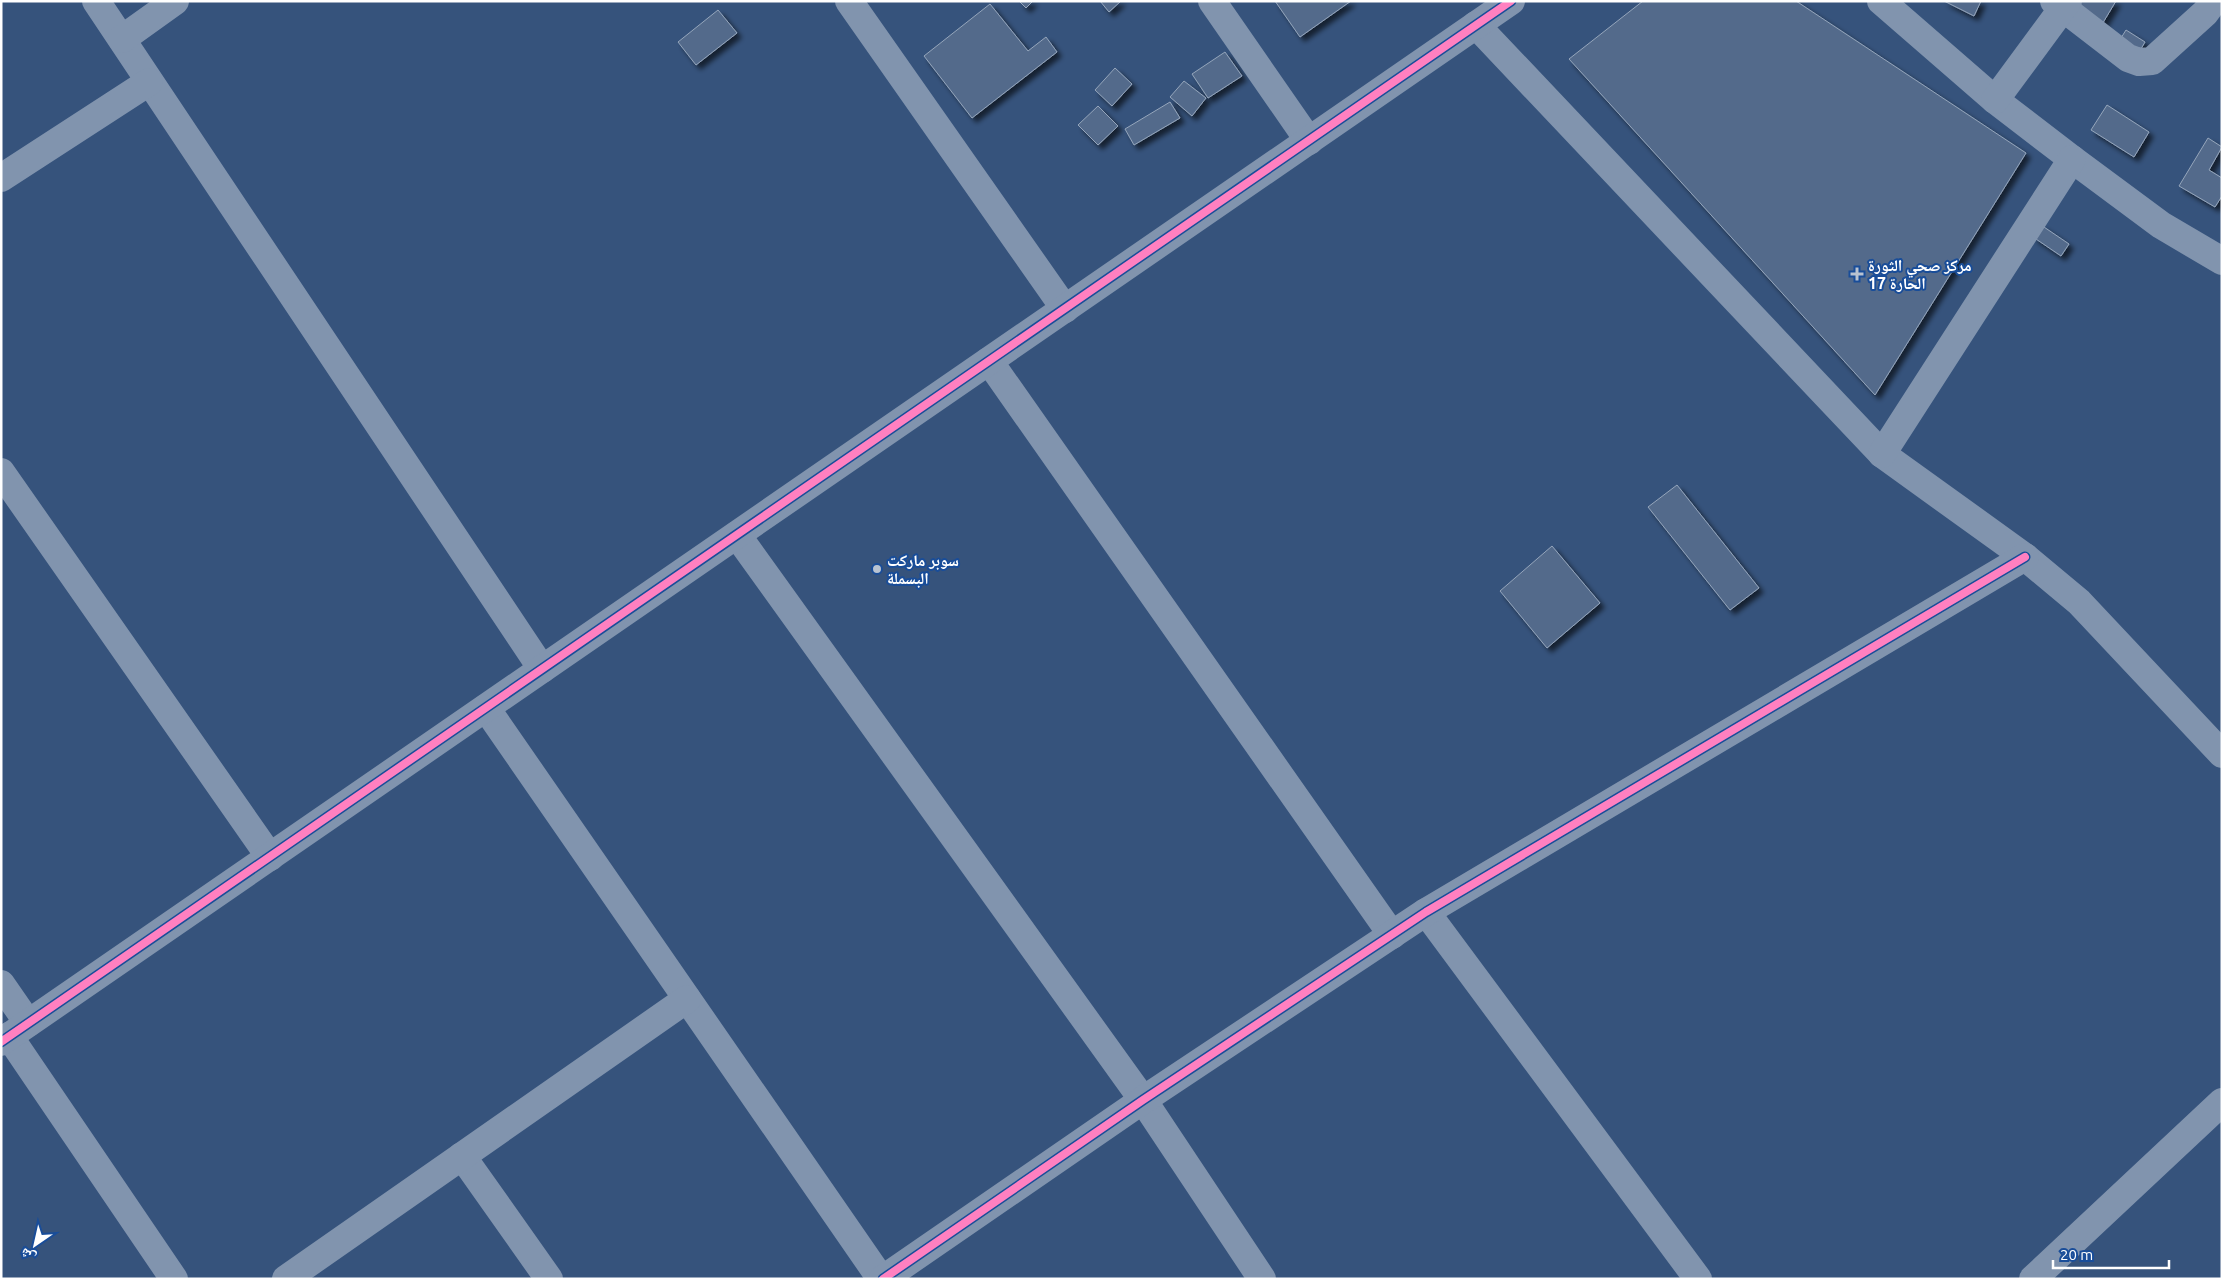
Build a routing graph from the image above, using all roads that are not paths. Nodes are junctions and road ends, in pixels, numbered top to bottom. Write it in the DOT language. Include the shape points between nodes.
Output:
graph roads {
  1 [pos="96,1"];
  2 [pos="175,1"];
  3 [pos="849,1"];
  4 [pos="1212,1"];
  5 [pos="1511,1"];
  6 [pos="1881,1"];
  7 [pos="2062,4"];
  8 [pos="2214,12"];
  9 [pos="1476,25"];
  10 [pos="122,40"];
  11 [pos="149,82"];
  12 [pos="1995,100"];
  13 [pos="1309,140"];
  14 [pos="2072,159"];
  15 [pos="1,178"];
  16 [pos="2222,261"];
  17 [pos="1065,309"];
  18 [pos="989,361"];
  19 [pos="1882,454"];
  20 [pos="1,472"];
  21 [pos="738,535"];
  22 [pos="2025,557"];
  23 [pos="542,669"];
  24 [pos="486,708"];
  25 [pos="2222,754"];
  26 [pos="270,857"];
  27 [pos="1426,912"];
  28 [pos="1392,935"];
  29 [pos="1,984"];
  30 [pos="687,999"];
  31 [pos="13,1034"];
  32 [pos="1143,1100"];
  33 [pos="2222,1102"];
  34 [pos="462,1156"];
  35 [pos="174,1279"];
  36 [pos="286,1279"];
  37 [pos="549,1279"];
  38 [pos="882,1279"];
  39 [pos="1262,1279"];
  40 [pos="1698,1279"];
  41 [pos="2034,1279"];
  1 -- 10 [label="street"];
  2 -- 10 [label="street"];
  3 -- 17 [label="street"];
  4 -- 13 [label="street"];
  5 -- 9 [label="street"];
  6 -- 12 [label="street"];
  7 -- 8 [label="street" via="2128,58 2139,62 2152,61"];
  7 -- 12 [label="street"];
  9 -- 13 [label="street"];
  9 -- 19 [label="street"];
  10 -- 11 [label="street"];
  11 -- 15 [label="street"];
  11 -- 23 [label="street"];
  12 -- 14 [label="street"];
  13 -- 17 [label="street"];
  14 -- 16 [label="street" via="2161,225"];
  14 -- 19 [label="street"];
  17 -- 18 [label="street"];
  18 -- 21 [label="street"];
  18 -- 28 [label="street"];
  19 -- 22 [label="street"];
  20 -- 26 [label="street"];
  21 -- 23 [label="street"];
  21 -- 32 [label="street"];
  22 -- 25 [label="street" via="2079,602"];
  22 -- 27 [label="street"];
  23 -- 24 [label="street"];
  24 -- 26 [label="street"];
  24 -- 30 [label="street"];
  26 -- 31 [label="street"];
  27 -- 28 [label="street"];
  27 -- 40 [label="street"];
  28 -- 32 [label="street"];
  29 -- 31 [label="street"];
  30 -- 34 [label="street"];
  30 -- 38 [label="street"];
  31 -- 35 [label="street"];
  32 -- 38 [label="street"];
  32 -- 39 [label="street"];
  33 -- 41 [label="street"];
  34 -- 36 [label="street"];
  34 -- 37 [label="street"];
}
